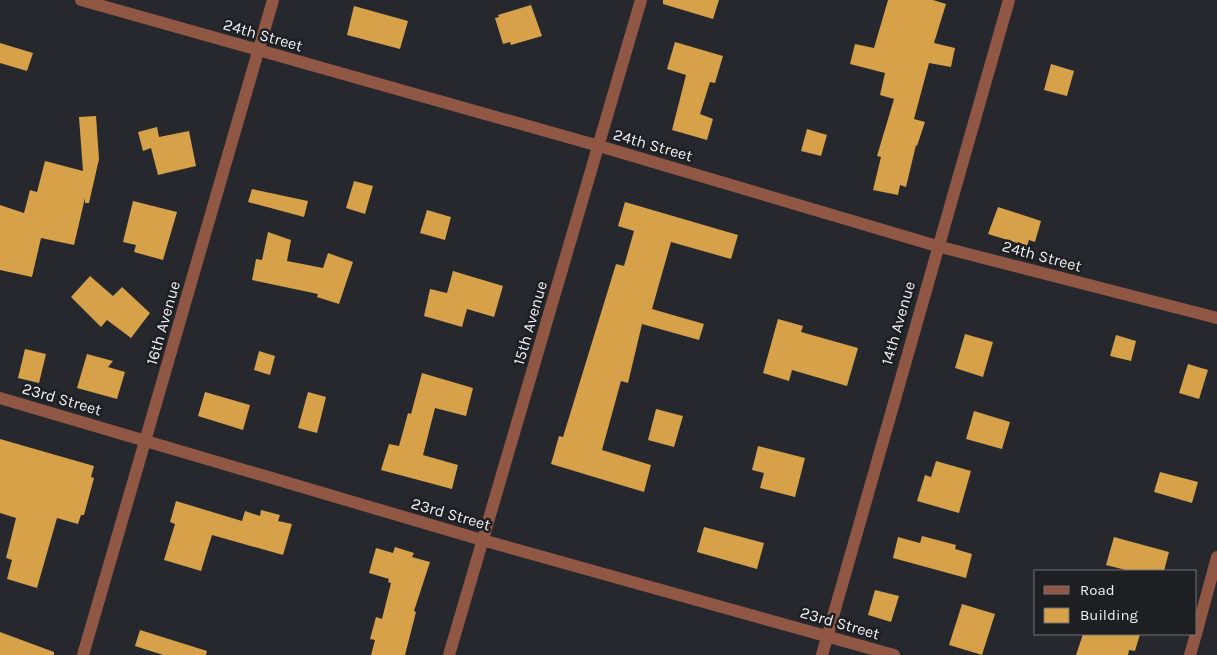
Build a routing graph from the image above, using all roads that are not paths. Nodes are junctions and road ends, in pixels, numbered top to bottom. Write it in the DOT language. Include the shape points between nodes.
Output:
graph roads {
  1 [pos="82,0"];
  2 [pos="273,0"];
  3 [pos="641,0"];
  4 [pos="1008,0"];
  5 [pos="258,51"];
  6 [pos="599,146"];
  7 [pos="937,246"];
  8 [pos="1217,318"];
  9 [pos="0,398"];
  10 [pos="147,440"];
  11 [pos="482,540"];
  12 [pos="1217,557"];
  13 [pos="1197,630"];
  14 [pos="1196,635"];
  15 [pos="827,636"];
  16 [pos="83,655"];
  17 [pos="449,655"];
  18 [pos="822,655"];
  19 [pos="894,655"];
  20 [pos="1190,655"];
  1 -- 5 [label="street, 24th Street"];
  2 -- 5 [label="street, 16th Avenue"];
  3 -- 6 [label="street, 15th Avenue"];
  4 -- 7 [label="street, 14th Avenue"];
  5 -- 6 [label="street, 24th Street"];
  5 -- 10 [label="street, 16th Avenue"];
  6 -- 7 [label="street, 24th Street"];
  6 -- 11 [label="street, 15th Avenue"];
  7 -- 8 [label="street, 24th Street"];
  7 -- 15 [label="street, 14th Avenue"];
  9 -- 10 [label="street, 23rd Street"];
  10 -- 11 [label="street, 23rd Street"];
  10 -- 16 [label="street, 16th Avenue"];
  11 -- 15 [label="street, 23rd Street"];
  11 -- 17 [label="street, 15th Avenue"];
  12 -- 13 [label="street"];
  14 -- 20 [label="street"];
  15 -- 18 [label="street, 14th Avenue"];
  15 -- 19 [label="street, 23rd Street"];
}
